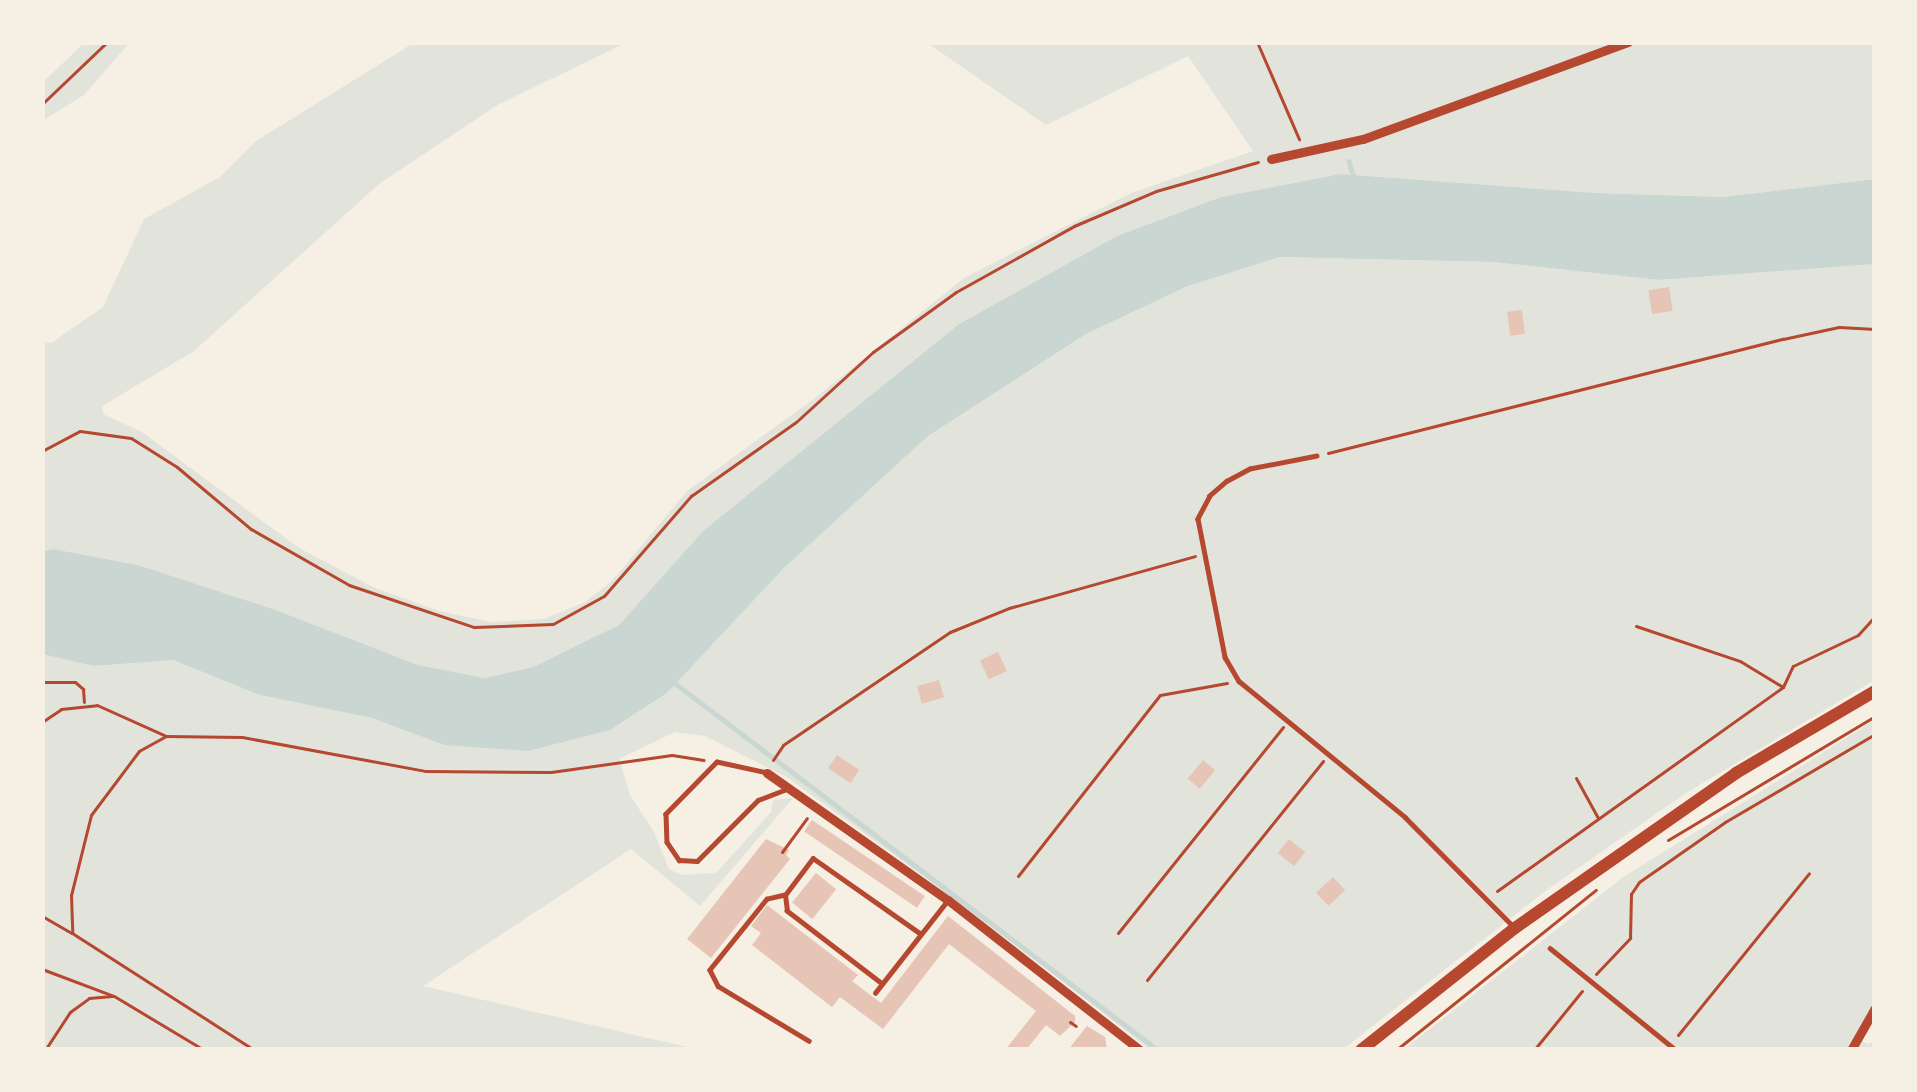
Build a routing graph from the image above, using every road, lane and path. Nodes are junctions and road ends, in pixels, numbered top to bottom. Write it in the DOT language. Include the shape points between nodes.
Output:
graph roads {
  1 [pos="107,42"];
  2 [pos="1257,42"];
  3 [pos="1628,42"];
  4 [pos="42,104"];
  5 [pos="1305,152"];
  6 [pos="1271,159"];
  7 [pos="1875,329"];
  8 [pos="42,451"];
  9 [pos="1317,456"];
  10 [pos="1203,553"];
  11 [pos="1875,616"];
  12 [pos="1636,626"];
  13 [pos="1239,681"];
  14 [pos="42,682"];
  15 [pos="1784,687"];
  16 [pos="1875,691"];
  17 [pos="85,704"];
  18 [pos="1875,716"];
  19 [pos="42,722"];
  20 [pos="1288,722"];
  21 [pos="1875,734"];
  22 [pos="166,736"];
  23 [pos="1328,755"];
  24 [pos="717,762"];
  25 [pos="769,768"];
  26 [pos="1576,778"];
  27 [pos="789,788"];
  28 [pos="815,806"];
  29 [pos="1598,818"];
  30 [pos="1667,841"];
  31 [pos="790,842"];
  32 [pos="782,852"];
  33 [pos="813,858"];
  34 [pos="1809,873"];
  35 [pos="1018,877"];
  36 [pos="1612,878"];
  37 [pos="785,896"];
  38 [pos="948,900"];
  39 [pos="1491,903"];
  40 [pos="42,916"];
  41 [pos="1515,928"];
  42 [pos="72,933"];
  43 [pos="1118,933"];
  44 [pos="921,934"];
  45 [pos="1550,948"];
  46 [pos="42,969"];
  47 [pos="1592,979"];
  48 [pos="1147,980"];
  49 [pos="882,984"];
  50 [pos="875,993"];
  51 [pos="114,996"];
  52 [pos="1875,1009"];
  53 [pos="1070,1022"];
  54 [pos="1076,1026"];
  55 [pos="808,1041"];
  56 [pos="1673,1047"];
  57 [pos="45,1050"];
  58 [pos="203,1050"];
  59 [pos="254,1050"];
  60 [pos="1140,1050"];
  61 [pos="1361,1050"];
  62 [pos="1396,1050"];
  63 [pos="1534,1050"];
  64 [pos="1851,1050"];
  1 -- 4 [label="path"];
  2 -- 5 [label="path"];
  3 -- 5 [label="street" via="1363,140"];
  5 -- 6 [label="street"];
  6 -- 8 [label="path" via="1156,191 956,292 692,496 604,596 554,624 475,627 350,585 251,529 131,438 80,431"];
  7 -- 9 [label="path" via="1784,339"];
  9 -- 10 [label="lane" via="1227,481 1198,519"];
  10 -- 13 [label="lane" via="1225,657"];
  10 -- 25 [label="path" via="950,632 783,745"];
  11 -- 15 [label="path" via="1858,635 1793,666"];
  12 -- 15 [label="path" via="1740,661"];
  13 -- 20 [label="lane"];
  13 -- 35 [label="path" via="1160,695"];
  14 -- 17 [label="path" via="75,682"];
  15 -- 29 [label="path"];
  16 -- 41 [label="street" via="1736,773"];
  17 -- 19 [label="path"];
  17 -- 22 [label="path"];
  18 -- 30 [label="path"];
  20 -- 23 [label="lane"];
  20 -- 43 [label="path"];
  21 -- 47 [label="path" via="1640,882 1631,894 1630,938"];
  22 -- 24 [label="path" via="242,737 425,771 551,772 673,755"];
  22 -- 42 [label="path" via="139,752 92,815 71,895"];
  23 -- 39 [label="lane"];
  23 -- 48 [label="path"];
  24 -- 25 [label="lane"];
  24 -- 27 [label="lane" via="666,814 667,842 679,860 697,861 758,800"];
  25 -- 27 [label="street"];
  26 -- 29 [label="path"];
  27 -- 28 [label="street"];
  28 -- 31 [label="path"];
  28 -- 38 [label="street"];
  29 -- 39 [label="path" via="1500,884"];
  31 -- 32 [label="path"];
  31 -- 33 [label="path"];
  33 -- 37 [label="lane"];
  33 -- 44 [label="lane"];
  34 -- 56 [label="path"];
  36 -- 62 [label="path"];
  37 -- 49 [label="lane" via="787,911"];
  37 -- 55 [label="lane" via="767,898 710,970 718,986"];
  38 -- 44 [label="lane"];
  38 -- 60 [label="street"];
  39 -- 41 [label="lane"];
  40 -- 42 [label="path"];
  41 -- 61 [label="street"];
  42 -- 59 [label="path"];
  44 -- 49 [label="lane"];
  45 -- 47 [label="lane"];
  46 -- 51 [label="path"];
  47 -- 56 [label="lane"];
  47 -- 63 [label="path"];
  49 -- 50 [label="lane"];
  51 -- 57 [label="path" via="88,998 70,1012"];
  51 -- 58 [label="path"];
  52 -- 64 [label="street"];
  53 -- 54 [label="path"];
}
